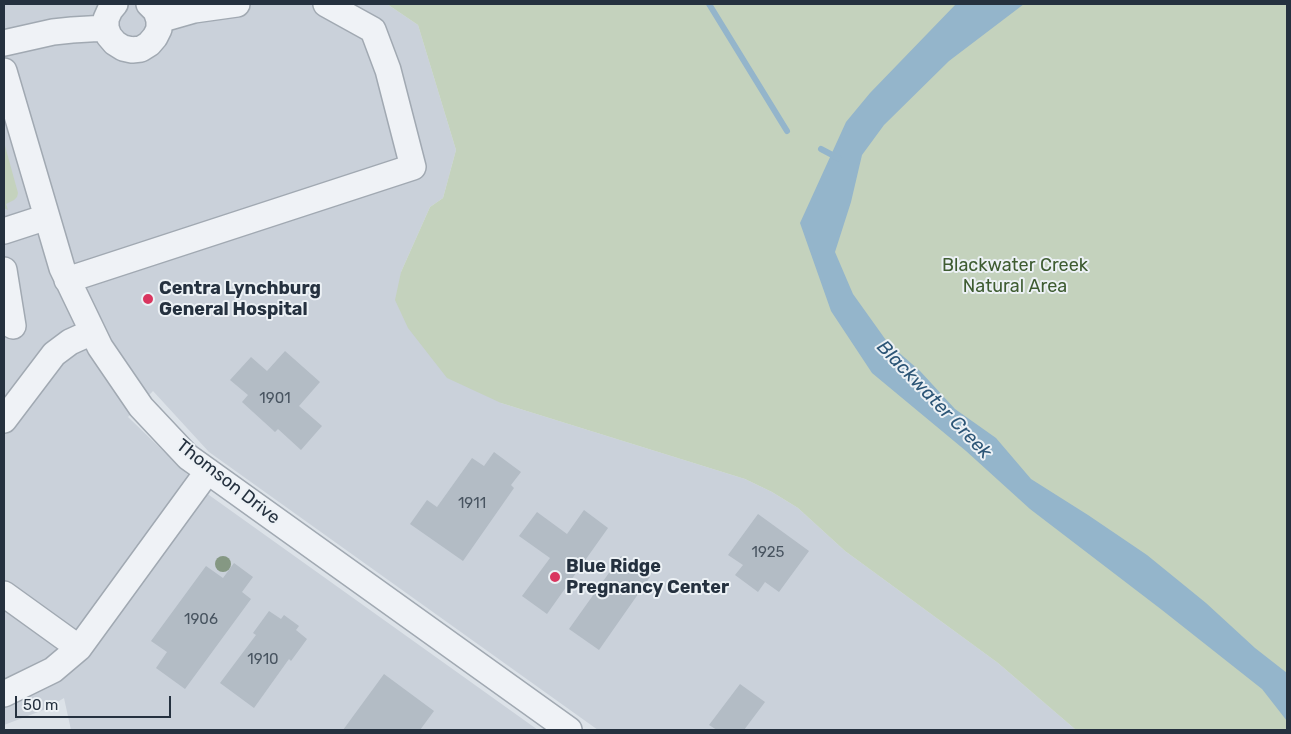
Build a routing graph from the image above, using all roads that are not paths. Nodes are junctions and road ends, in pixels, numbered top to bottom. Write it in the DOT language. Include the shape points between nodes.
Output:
graph roads {
  1 [pos="115,4"];
  2 [pos="238,4"];
  3 [pos="326,4"];
  4 [pos="154,12"];
  5 [pos="106,28"];
  6 [pos="4,43"];
  7 [pos="4,71"];
  8 [pos="47,216"];
  9 [pos="4,231"];
  10 [pos="4,270"];
  11 [pos="68,280"];
  12 [pos="13,326"];
  13 [pos="92,332"];
  14 [pos="4,420"];
  15 [pos="208,471"];
  16 [pos="4,594"];
  17 [pos="80,648"];
  18 [pos="4,694"];
  19 [pos="569,730"];
  1 -- 5 [label="street" via="106,19"];
  2 -- 4 [label="street"];
  3 -- 11 [label="street" via="373,30 388,70 413,167"];
  4 -- 5 [label="street" via="158,29 155,37 141,49 132,50 115,44"];
  5 -- 6 [label="street" via="53,32"];
  7 -- 8 [label="street, Thomson Drive"];
  8 -- 9 [label="street"];
  8 -- 11 [label="street, Thomson Drive"];
  10 -- 12 [label="street"];
  11 -- 13 [label="street, Thomson Drive"];
  13 -- 14 [label="street" via="54,354"];
  13 -- 15 [label="street, Thomson Drive" via="141,407 188,457"];
  15 -- 17 [label="street"];
  15 -- 19 [label="street, Thomson Drive"];
  16 -- 17 [label="street"];
  17 -- 18 [label="street" via="53,670"];
}
